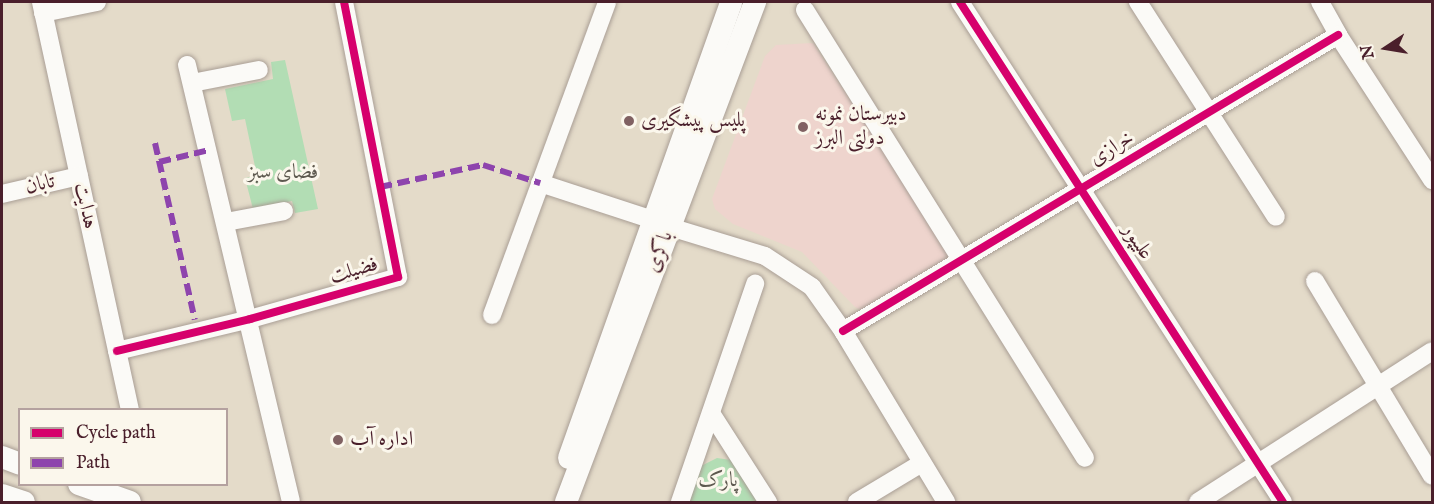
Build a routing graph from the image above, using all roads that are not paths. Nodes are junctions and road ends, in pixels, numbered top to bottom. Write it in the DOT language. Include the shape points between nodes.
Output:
graph roads {
  1 [pos="96,2"];
  2 [pos="344,2"];
  3 [pos="607,2"];
  4 [pos="731,2"];
  5 [pos="755,2"];
  6 [pos="960,2"];
  7 [pos="1138,2"];
  8 [pos="1320,2"];
  9 [pos="42,7"];
  10 [pos="805,10"];
  11 [pos="1338,35"];
  12 [pos="187,65"];
  13 [pos="259,70"];
  14 [pos="192,83"];
  15 [pos="1208,113"];
  16 [pos="1430,170"];
  17 [pos="79,176"];
  18 [pos="540,183"];
  19 [pos="1081,189"];
  20 [pos="2,194"];
  21 [pos="284,211"];
  22 [pos="1276,217"];
  23 [pos="226,222"];
  24 [pos="662,223"];
  25 [pos="962,260"];
  26 [pos="1315,281"];
  27 [pos="754,284"];
  28 [pos="492,315"];
  29 [pos="250,319"];
  30 [pos="843,331"];
  31 [pos="117,351"];
  32 [pos="1432,351"];
  33 [pos="1378,387"];
  34 [pos="130,408"];
  35 [pos="711,413"];
  36 [pos="2,457"];
  37 [pos="1085,458"];
  38 [pos="18,463"];
  39 [pos="922,463"];
  40 [pos="1259,465"];
  41 [pos="1432,476"];
  42 [pos="85,486"];
  43 [pos="2,495"];
  44 [pos="291,501"];
  45 [pos="24,502"];
  46 [pos="130,502"];
  47 [pos="556,502"];
  48 [pos="566,502"];
  49 [pos="680,502"];
  50 [pos="768,502"];
  51 [pos="857,502"];
  52 [pos="946,502"];
  53 [pos="1198,502"];
  54 [pos="1283,502"];
  1 -- 9 [label="street"];
  2 -- 29 [label="street, فضیلت" via="398,277"];
  3 -- 18 [label="street"];
  4 -- 24 [label="street, باکری"];
  5 -- 24 [label="street, باکری"];
  6 -- 19 [label="street, علیپور"];
  7 -- 15 [label="street"];
  8 -- 11 [label="street"];
  9 -- 17 [label="street, هدایت"];
  10 -- 25 [label="street"];
  11 -- 15 [label="street, خرازی"];
  11 -- 16 [label="street"];
  12 -- 14 [label="street"];
  13 -- 14 [label="street"];
  14 -- 23 [label="street"];
  15 -- 19 [label="street, خرازی"];
  15 -- 22 [label="street"];
  17 -- 20 [label="street, تابان"];
  17 -- 31 [label="street, هدایت"];
  18 -- 24 [label="street"];
  18 -- 28 [label="street"];
  19 -- 25 [label="street, خرازی"];
  19 -- 40 [label="street, علیپور"];
  21 -- 23 [label="street"];
  23 -- 29 [label="street"];
  24 -- 30 [label="street" via="765,256 812,287"];
  24 -- 47 [label="street, باکری" via="578,422"];
  24 -- 48 [label="street, باکری"];
  25 -- 30 [label="street, خرازی"];
  25 -- 37 [label="street"];
  26 -- 33 [label="street"];
  27 -- 35 [label="street"];
  29 -- 31 [label="street, فضیلت"];
  29 -- 44 [label="street"];
  30 -- 39 [label="street"];
  31 -- 34 [label="street, هدایت"];
  32 -- 33 [label="street"];
  33 -- 40 [label="street"];
  33 -- 41 [label="street"];
  35 -- 49 [label="street"];
  35 -- 50 [label="street"];
  36 -- 38 [label="street"];
  39 -- 51 [label="street"];
  39 -- 52 [label="street"];
  40 -- 53 [label="street"];
  40 -- 54 [label="street, علیپور"];
  42 -- 46 [label="street"];
  43 -- 45 [label="street"];
}
